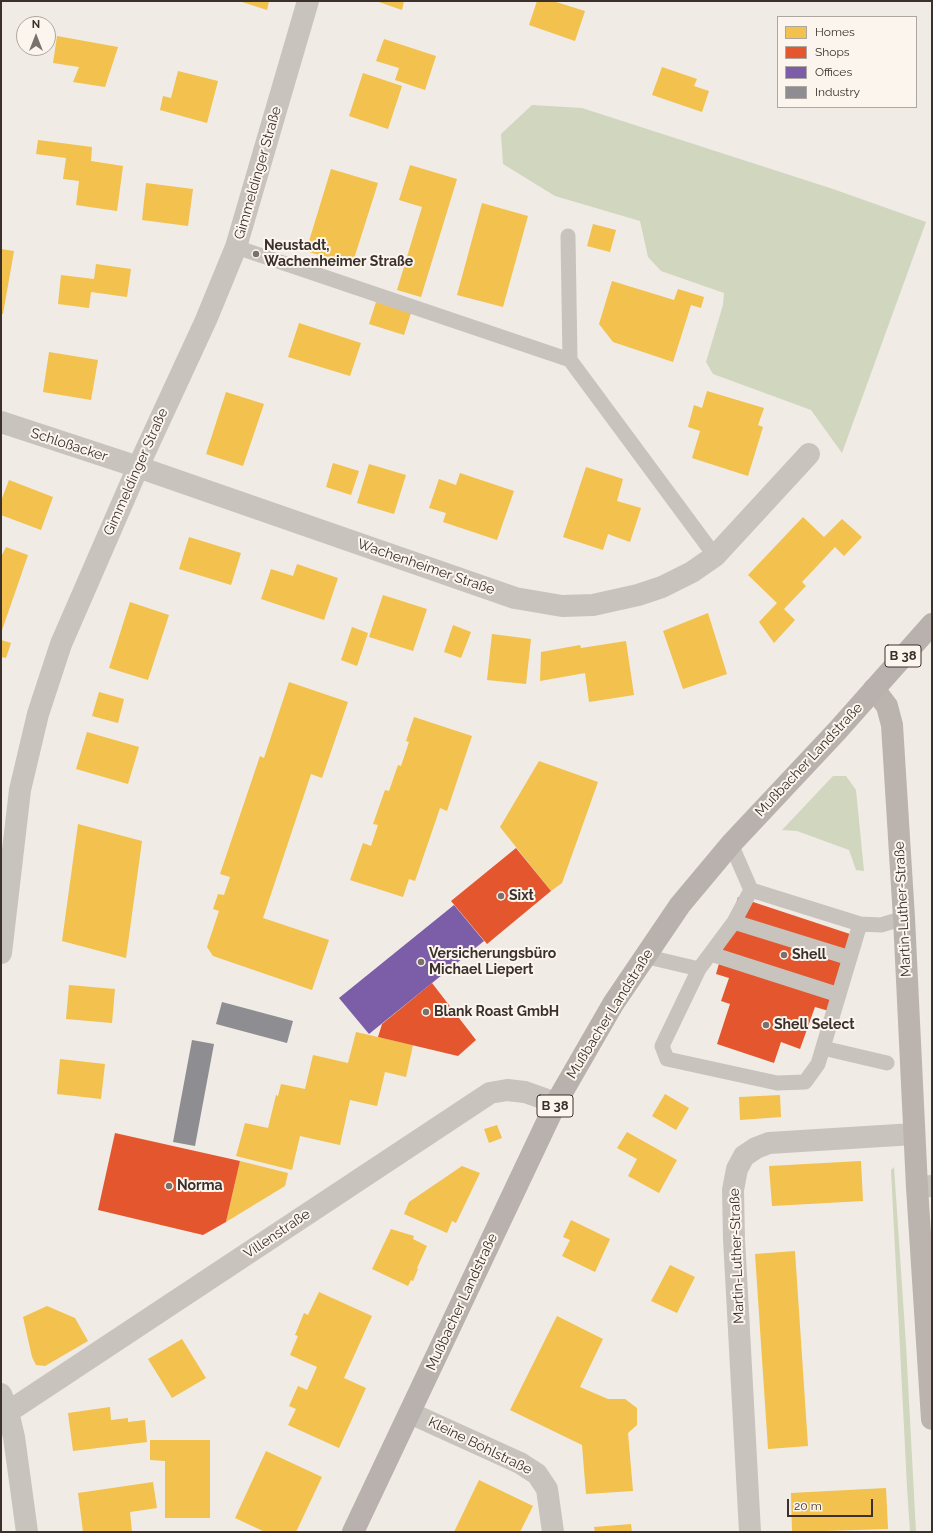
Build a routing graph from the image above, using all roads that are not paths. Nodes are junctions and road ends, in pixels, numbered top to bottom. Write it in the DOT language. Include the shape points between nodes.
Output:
graph roads {
  1 [pos="308,1"];
  2 [pos="568,236"];
  3 [pos="236,247"];
  4 [pos="570,360"];
  5 [pos="1,422"];
  6 [pos="809,454"];
  7 [pos="138,467"];
  8 [pos="715,556"];
  9 [pos="932,624"];
  10 [pos="874,689"];
  11 [pos="731,844"];
  12 [pos="751,890"];
  13 [pos="904,918"];
  14 [pos="734,922"];
  15 [pos="860,924"];
  16 [pos="1,953"];
  17 [pos="711,954"];
  18 [pos="644,956"];
  19 [pos="850,958"];
  20 [pos="699,969"];
  21 [pos="839,996"];
  22 [pos="823,1048"];
  23 [pos="887,1063"];
  24 [pos="556,1103"];
  25 [pos="914,1134"];
  26 [pos="924,1187"];
  27 [pos="5,1403"];
  28 [pos="410,1413"];
  29 [pos="932,1419"];
  30 [pos="27,1532"];
  31 [pos="353,1532"];
  32 [pos="554,1532"];
  33 [pos="750,1532"];
  1 -- 3 [label="street, Gimmeldinger Straße"];
  2 -- 4 [label="lane"];
  3 -- 4 [label="lane"];
  3 -- 7 [label="street, Gimmeldinger Straße" via="206,320"];
  4 -- 8 [label="lane"];
  5 -- 7 [label="street, Schloßacker"];
  6 -- 8 [label="street, Wachenheimer Straße"];
  7 -- 8 [label="street, Wachenheimer Straße" via="515,598 562,606 593,605 638,595 662,587 692,572"];
  7 -- 16 [label="street, Gimmeldinger Straße" via="61,644 38,714 20,790"];
  9 -- 10 [label="main road, Mußbacher Landstraße / B 38"];
  10 -- 11 [label="main road, Mußbacher Landstraße / B 38"];
  10 -- 13 [label="street, Martin-Luther-Straße" via="887,706 892,725"];
  11 -- 12 [label="lane"];
  11 -- 18 [label="main road, Mußbacher Landstraße / B 38" via="680,906"];
  12 -- 14 [label="lane"];
  12 -- 15 [label="lane"];
  13 -- 15 [label="lane" via="881,925"];
  13 -- 25 [label="street, Martin-Luther-Straße"];
  14 -- 17 [label="lane"];
  14 -- 19 [label="lane"];
  15 -- 19 [label="lane"];
  17 -- 20 [label="lane"];
  17 -- 21 [label="lane"];
  18 -- 20 [label="lane"];
  18 -- 24 [label="main road, Mußbacher Landstraße / B 38" via="586,1048"];
  19 -- 21 [label="lane"];
  20 -- 22 [label="lane" via="662,1046 667,1059 777,1083 804,1082 818,1064"];
  21 -- 22 [label="lane"];
  22 -- 23 [label="lane"];
  24 -- 27 [label="street, Villenstraße" via="526,1092 507,1090 490,1093"];
  24 -- 28 [label="main road, Mußbacher Landstraße / B 38"];
  25 -- 26 [label="street, Martin-Luther-Straße"];
  25 -- 33 [label="street, Martin-Luther-Straße" via="769,1143 744,1156 737,1169 733,1190 734,1239"];
  26 -- 29 [label="street, Martin-Luther-Straße"];
  27 -- 30 [label="street" via="14,1438"];
  28 -- 31 [label="main road, Mußbacher Landstraße / B 38"];
  28 -- 32 [label="street, Kleine Böhlstraße" via="520,1463 537,1474 547,1489"];
}
